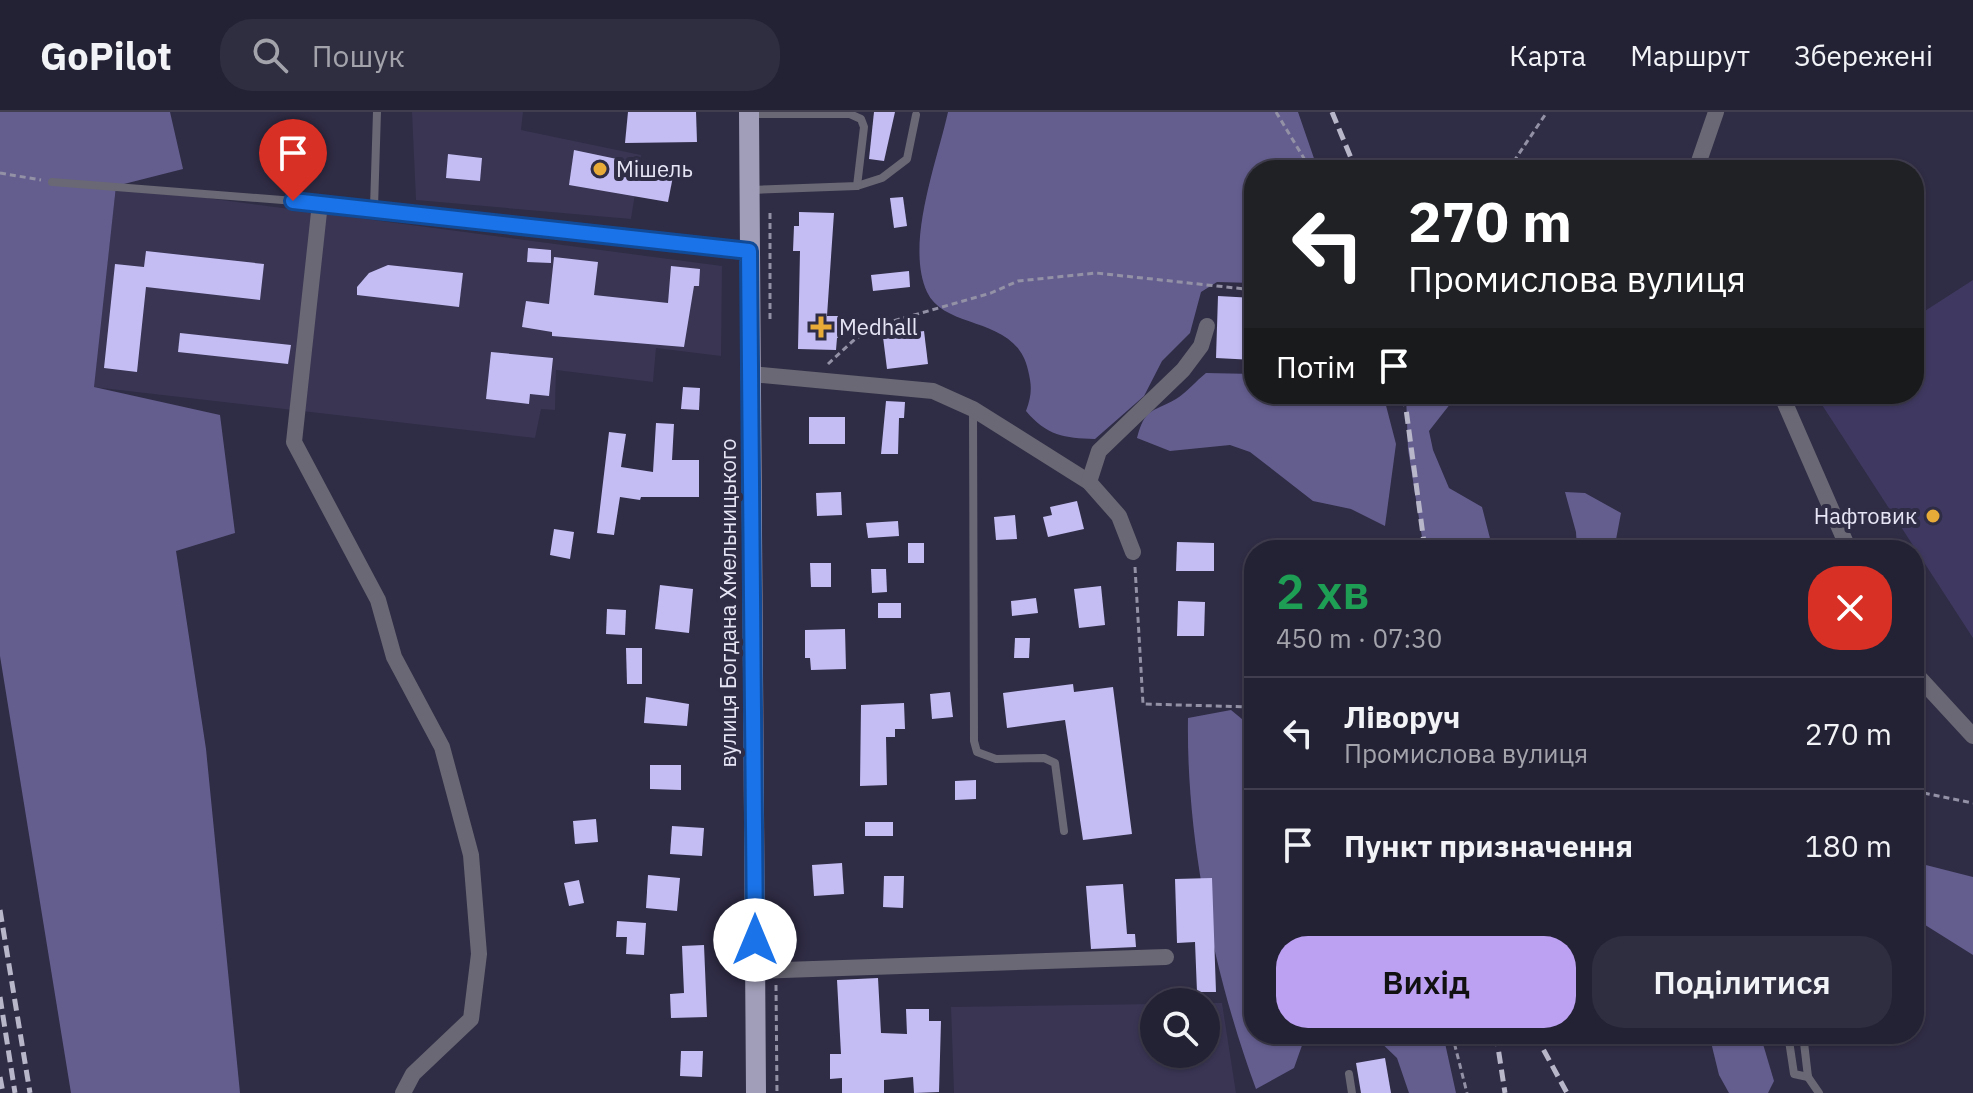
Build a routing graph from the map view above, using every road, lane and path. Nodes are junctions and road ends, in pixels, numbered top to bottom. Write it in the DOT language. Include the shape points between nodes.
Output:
graph roads {
  1 [pos="377,112"];
  2 [pos="1276,112"];
  3 [pos="1547,112"];
  4 [pos="1716,112"];
  5 [pos="749,113"];
  6 [pos="916,115"];
  7 [pos="1305,160"];
  8 [pos="1515,160"];
  9 [pos="1699,160"];
  10 [pos="0,173"];
  11 [pos="52,182"];
  12 [pos="857,186"];
  13 [pos="749,190"];
  14 [pos="320,203"];
  15 [pos="373,209"];
  16 [pos="749,251"];
  17 [pos="1244,289"];
  18 [pos="1207,326"];
  19 [pos="751,374"];
  20 [pos="807,380"];
  21 [pos="1785,404"];
  22 [pos="973,409"];
  23 [pos="1089,482"];
  24 [pos="1845,540"];
  25 [pos="1133,552"];
  26 [pos="1924,683"];
  27 [pos="1244,707"];
  28 [pos="1973,736"];
  29 [pos="1924,793"];
  30 [pos="1973,803"];
  31 [pos="1064,831"];
  32 [pos="1166,957"];
  33 [pos="755,971"];
  34 [pos="1455,1044"];
  35 [pos="1789,1044"];
  36 [pos="1804,1044"];
  37 [pos="1349,1074"];
  38 [pos="1808,1077"];
  39 [pos="403,1093"];
  40 [pos="756,1093"];
  41 [pos="1352,1093"];
  42 [pos="1467,1093"];
  43 [pos="1819,1093"];
  1 -- 15 [label="lane"];
  2 -- 7 [label="path"];
  3 -- 8 [label="path"];
  4 -- 9 [label="street"];
  5 -- 12 [label="lane" via="850,114 861,119"];
  5 -- 13 [label="main road, вулиця Богдана Хмельницького"];
  6 -- 12 [label="lane" via="907,159 890,174"];
  10 -- 11 [label="path"];
  11 -- 14 [label="lane"];
  12 -- 13 [label="lane"];
  13 -- 16 [label="main road, вулиця Богдана Хмельницького"];
  14 -- 15 [label="street"];
  14 -- 39 [label="street" via="294,442 378,600 394,657 442,747 471,855 479,954 471,1019 413,1074"];
  15 -- 16 [label="street"];
  16 -- 19 [label="main road, вулиця Богдана Хмельницького"];
  17 -- 20 [label="path" via="1096,273 1018,281 886,323 855,339"];
  18 -- 23 [label="street" via="1201,346 1183,370 1099,451"];
  19 -- 20 [label="street"];
  19 -- 33 [label="main road, вулиця Богдана Хмельницького"];
  20 -- 22 [label="street" via="933,391"];
  21 -- 24 [label="street"];
  22 -- 23 [label="street"];
  22 -- 31 [label="lane" via="974,741 977,752 996,759 1044,758 1055,763"];
  23 -- 25 [label="street" via="1119,516"];
  25 -- 27 [label="path" via="1143,704"];
  26 -- 28 [label="street"];
  29 -- 30 [label="path"];
  32 -- 33 [label="street"];
  33 -- 40 [label="main road, вулиця Богдана Хмельницького"];
  34 -- 42 [label="path"];
  35 -- 38 [label="lane" via="1794,1074"];
  36 -- 38 [label="lane"];
  37 -- 41 [label="lane"];
  38 -- 43 [label="lane"];
}
